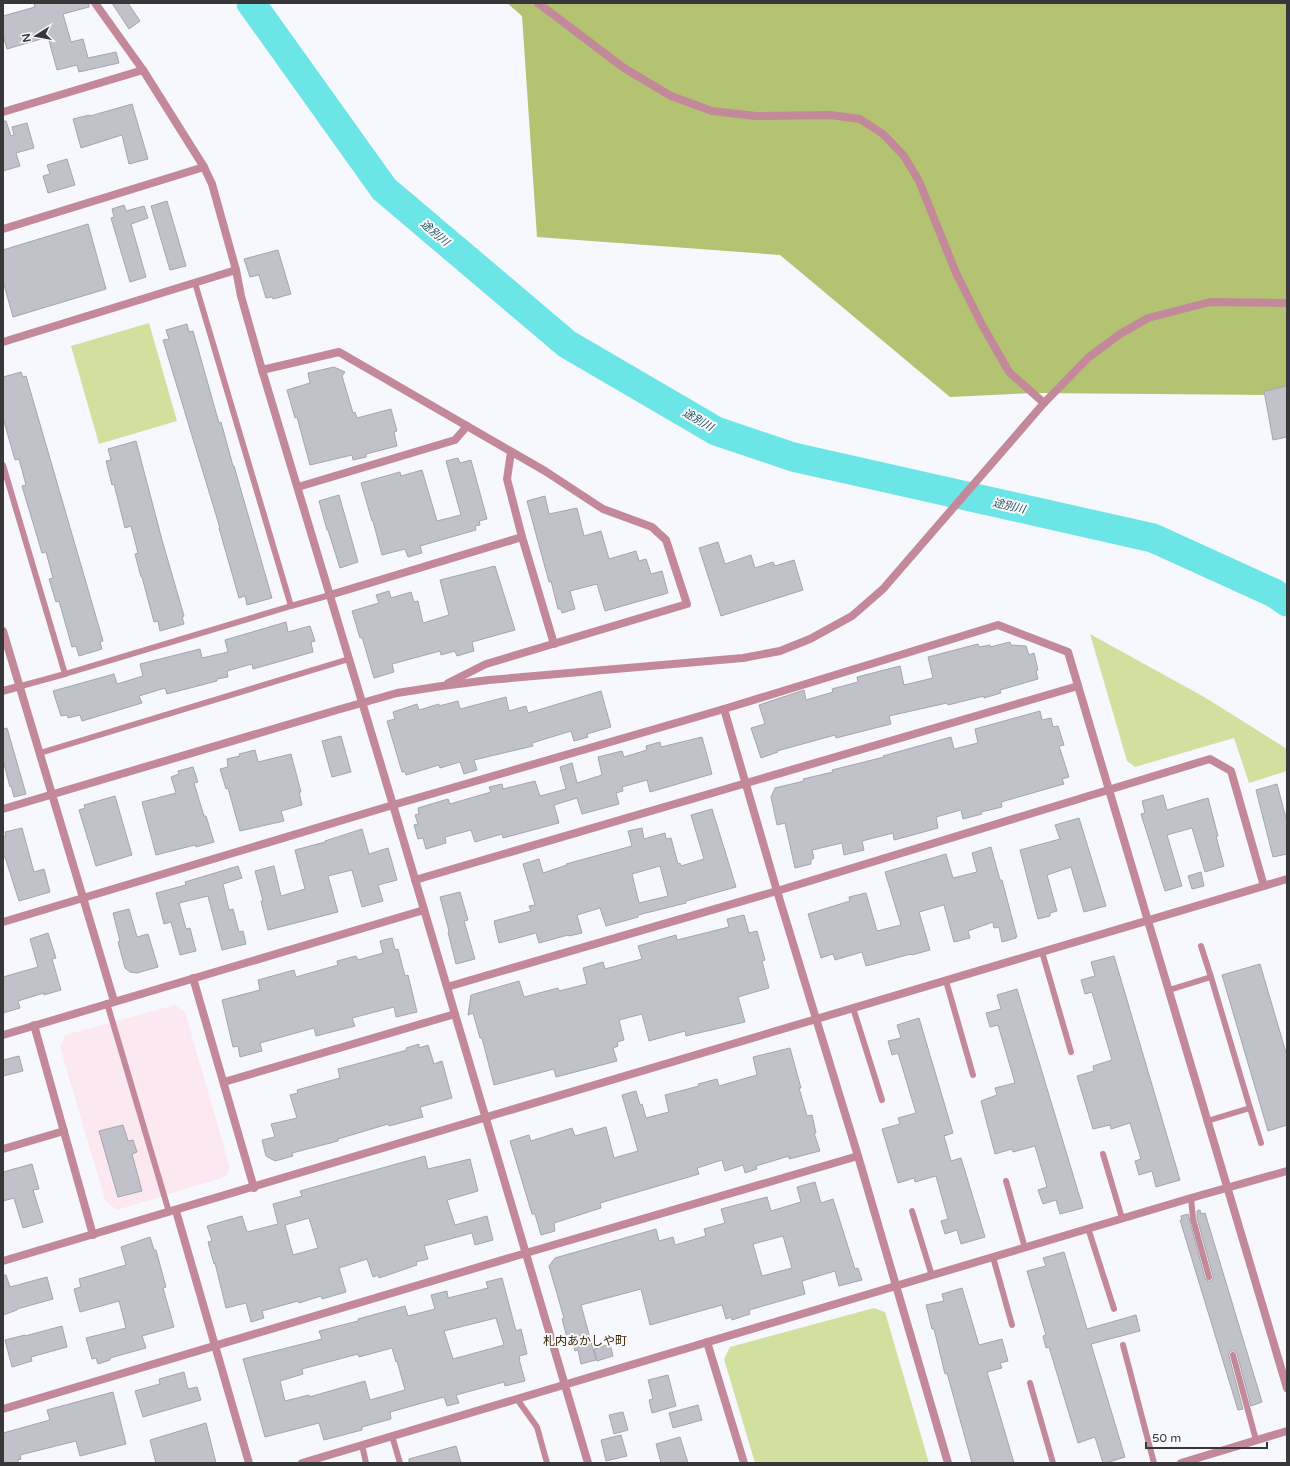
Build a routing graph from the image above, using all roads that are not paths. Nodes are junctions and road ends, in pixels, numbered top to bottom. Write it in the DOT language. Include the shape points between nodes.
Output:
graph roads {
  1 [pos="96,3"];
  2 [pos="538,3"];
  3 [pos="143,70"];
  4 [pos="3,112"];
  5 [pos="204,167"];
  6 [pos="3,229"];
  7 [pos="236,270"];
  8 [pos="195,282"];
  9 [pos="1287,303"];
  10 [pos="3,342"];
  11 [pos="262,370"];
  12 [pos="1044,403"];
  13 [pos="467,426"];
  14 [pos="511,452"];
  15 [pos="3,465"];
  16 [pos="298,487"];
  17 [pos="522,537"];
  18 [pos="330,595"];
  19 [pos="291,606"];
  20 [pos="3,631"];
  21 [pos="554,644"];
  22 [pos="349,659"];
  23 [pos="65,674"];
  24 [pos="21,686"];
  25 [pos="442,686"];
  26 [pos="1078,686"];
  27 [pos="3,691"];
  28 [pos="362,702"];
  29 [pos="724,709"];
  30 [pos="40,753"];
  31 [pos="746,784"];
  32 [pos="1109,789"];
  33 [pos="52,794"];
  34 [pos="393,805"];
  35 [pos="3,809"];
  36 [pos="1287,879"];
  37 [pos="415,880"];
  38 [pos="1264,886"];
  39 [pos="777,891"];
  40 [pos="83,899"];
  41 [pos="424,910"];
  42 [pos="1148,920"];
  43 [pos="3,922"];
  44 [pos="1201,946"];
  45 [pos="1042,952"];
  46 [pos="1211,977"];
  47 [pos="193,978"];
  48 [pos="946,980"];
  49 [pos="447,987"];
  50 [pos="1169,990"];
  51 [pos="110,1002"];
  52 [pos="853,1008"];
  53 [pos="455,1014"];
  54 [pos="816,1020"];
  55 [pos="34,1025"];
  56 [pos="3,1035"];
  57 [pos="1070,1052"];
  58 [pos="973,1075"];
  59 [pos="224,1082"];
  60 [pos="882,1100"];
  61 [pos="1250,1108"];
  62 [pos="486,1118"];
  63 [pos="1208,1121"];
  64 [pos="64,1130"];
  65 [pos="1261,1142"];
  66 [pos="3,1149"];
  67 [pos="1103,1154"];
  68 [pos="858,1156"];
  69 [pos="1287,1170"];
  70 [pos="1006,1181"];
  71 [pos="254,1188"];
  72 [pos="1227,1188"];
  73 [pos="1191,1198"];
  74 [pos="912,1211"];
  75 [pos="172,1212"];
  76 [pos="1122,1218"];
  77 [pos="1088,1228"];
  78 [pos="93,1235"];
  79 [pos="1025,1248"];
  80 [pos="526,1253"];
  81 [pos="994,1257"];
  82 [pos="3,1261"];
  83 [pos="932,1276"];
  84 [pos="1209,1277"];
  85 [pos="895,1286"];
  86 [pos="1114,1310"];
  87 [pos="1012,1325"];
  88 [pos="707,1342"];
  89 [pos="1123,1345"];
  90 [pos="214,1347"];
  91 [pos="1233,1355"];
  92 [pos="1030,1383"];
  93 [pos="565,1384"];
  94 [pos="1287,1388"];
  95 [pos="517,1399"];
  96 [pos="3,1409"];
  97 [pos="1287,1431"];
  98 [pos="392,1436"];
  99 [pos="1256,1440"];
  100 [pos="362,1445"];
  101 [pos="325,1460"];
  102 [pos="249,1463"];
  103 [pos="302,1463"];
  104 [pos="366,1463"];
  105 [pos="400,1463"];
  106 [pos="547,1463"];
  107 [pos="588,1463"];
  108 [pos="744,1463"];
  109 [pos="948,1463"];
  110 [pos="1053,1463"];
  111 [pos="1154,1463"];
  112 [pos="1181,1463"];
  1 -- 3 [label="street"];
  2 -- 12 [label="street" via="624,68 671,96 712,111 749,115 830,115 860,119 883,134 904,156 919,181 956,273 1009,372"];
  3 -- 4 [label="street"];
  3 -- 5 [label="street"];
  5 -- 6 [label="street"];
  5 -- 7 [label="street" via="212,184"];
  7 -- 8 [label="street"];
  7 -- 11 [label="street"];
  8 -- 10 [label="street"];
  8 -- 19 [label="lane"];
  9 -- 12 [label="street" via="1210,302 1148,318 1120,334 1089,357"];
  11 -- 13 [label="street" via="339,352"];
  11 -- 16 [label="street"];
  12 -- 25 [label="street" via="883,589 852,616 810,639 780,650 743,658"];
  13 -- 14 [label="street"];
  13 -- 16 [label="street" via="455,440"];
  14 -- 17 [label="street" via="507,479"];
  14 -- 21 [label="street" via="603,509 652,527 666,540 687,604"];
  15 -- 23 [label="lane"];
  16 -- 18 [label="street"];
  17 -- 18 [label="street"];
  17 -- 21 [label="street"];
  18 -- 19 [label="lane"];
  18 -- 22 [label="street"];
  19 -- 23 [label="lane"];
  20 -- 24 [label="street"];
  21 -- 25 [label="street" via="486,664"];
  22 -- 28 [label="street"];
  22 -- 30 [label="lane"];
  23 -- 24 [label="lane"];
  24 -- 27 [label="street"];
  24 -- 30 [label="street"];
  25 -- 28 [label="street"];
  26 -- 29 [label="street" via="1068,652 998,625"];
  26 -- 31 [label="street"];
  26 -- 32 [label="street"];
  28 -- 33 [label="street"];
  28 -- 34 [label="street"];
  29 -- 31 [label="street"];
  29 -- 34 [label="street"];
  30 -- 33 [label="street"];
  31 -- 37 [label="street"];
  31 -- 39 [label="street"];
  32 -- 38 [label="street" via="1210,759 1231,771"];
  32 -- 39 [label="street"];
  32 -- 42 [label="street"];
  33 -- 35 [label="street"];
  33 -- 40 [label="street"];
  34 -- 37 [label="street"];
  34 -- 40 [label="street"];
  36 -- 38 [label="street"];
  37 -- 41 [label="street"];
  38 -- 42 [label="street"];
  39 -- 49 [label="street"];
  39 -- 54 [label="street"];
  40 -- 43 [label="street"];
  40 -- 51 [label="street"];
  41 -- 47 [label="street"];
  41 -- 49 [label="street"];
  42 -- 45 [label="street"];
  42 -- 50 [label="street"];
  44 -- 46 [label="lane"];
  45 -- 48 [label="street"];
  45 -- 57 [label="lane"];
  46 -- 50 [label="lane"];
  46 -- 61 [label="lane"];
  47 -- 51 [label="street"];
  47 -- 59 [label="street"];
  48 -- 52 [label="street"];
  48 -- 58 [label="lane"];
  49 -- 53 [label="street"];
  50 -- 63 [label="street"];
  51 -- 55 [label="street"];
  51 -- 75 [label="lane"];
  52 -- 54 [label="street"];
  52 -- 60 [label="lane"];
  53 -- 59 [label="street"];
  53 -- 62 [label="street"];
  54 -- 62 [label="street"];
  54 -- 68 [label="street"];
  55 -- 56 [label="street"];
  55 -- 64 [label="street"];
  59 -- 71 [label="street"];
  61 -- 63 [label="lane"];
  61 -- 65 [label="lane"];
  62 -- 71 [label="street"];
  62 -- 80 [label="street"];
  63 -- 72 [label="street"];
  64 -- 66 [label="street"];
  64 -- 78 [label="street"];
  67 -- 76 [label="lane"];
  68 -- 80 [label="street"];
  68 -- 85 [label="street"];
  69 -- 72 [label="street"];
  70 -- 79 [label="lane"];
  71 -- 75 [label="street"];
  72 -- 73 [label="street"];
  72 -- 94 [label="street"];
  73 -- 76 [label="street"];
  73 -- 84 [label="lane" via="1193,1219"];
  74 -- 83 [label="lane"];
  75 -- 78 [label="street"];
  75 -- 90 [label="street"];
  76 -- 77 [label="street"];
  77 -- 79 [label="street"];
  77 -- 86 [label="lane"];
  78 -- 82 [label="street"];
  79 -- 81 [label="street"];
  80 -- 90 [label="street"];
  80 -- 93 [label="street"];
  81 -- 83 [label="street"];
  81 -- 87 [label="lane"];
  83 -- 85 [label="street"];
  85 -- 88 [label="street"];
  85 -- 109 [label="street"];
  88 -- 93 [label="street"];
  88 -- 108 [label="street"];
  89 -- 111 [label="lane"];
  90 -- 96 [label="street"];
  90 -- 102 [label="street"];
  91 -- 99 [label="lane"];
  92 -- 110 [label="lane"];
  93 -- 95 [label="street"];
  93 -- 107 [label="street"];
  95 -- 98 [label="street"];
  95 -- 106 [label="lane" via="537,1427"];
  97 -- 99 [label="street"];
  98 -- 100 [label="street"];
  98 -- 105 [label="lane"];
  99 -- 112 [label="street"];
  100 -- 101 [label="street"];
  100 -- 104 [label="lane"];
  101 -- 103 [label="street"];
}
